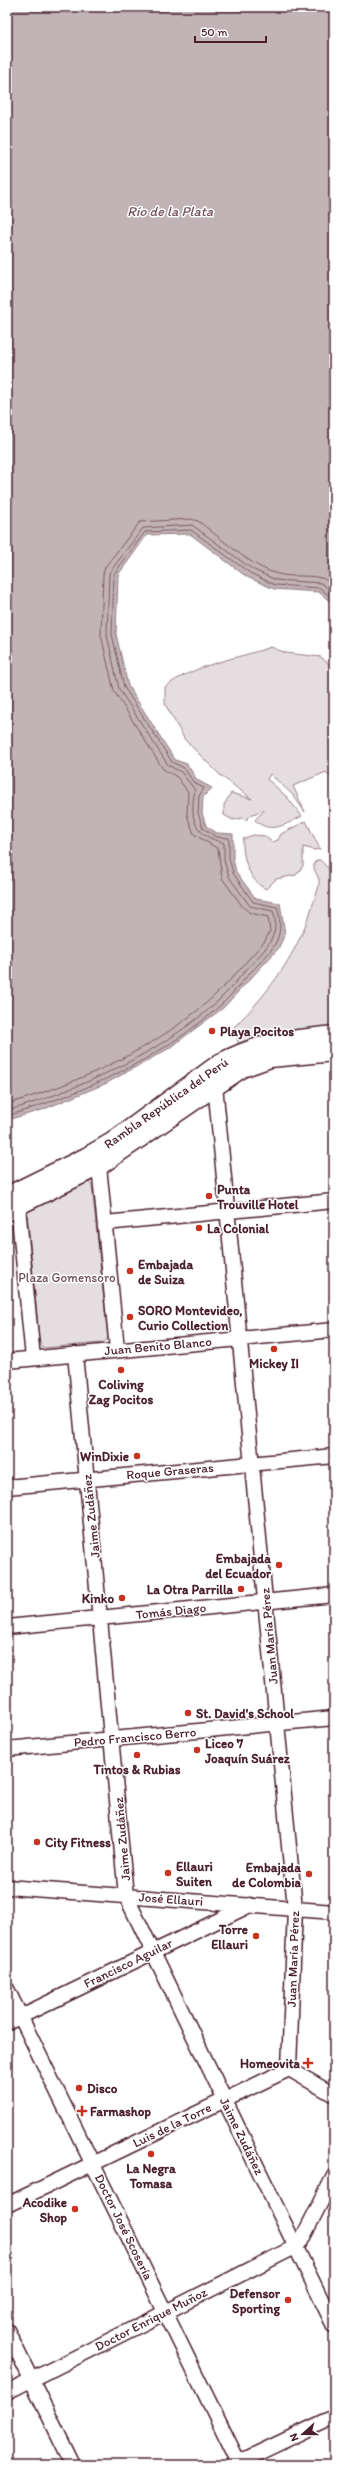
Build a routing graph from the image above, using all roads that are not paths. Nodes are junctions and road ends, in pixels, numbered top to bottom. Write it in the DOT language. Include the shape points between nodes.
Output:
graph roads {
  1 [pos="334,1035"];
  2 [pos="334,1052"];
  3 [pos="215,1085"];
  4 [pos="99,1166"];
  5 [pos="334,1202"];
  6 [pos="11,1205"];
  7 [pos="227,1211"];
  8 [pos="105,1223"];
  9 [pos="334,1330"];
  10 [pos="240,1339"];
  11 [pos="117,1350"];
  12 [pos="75,1354"];
  13 [pos="33,1358"];
  14 [pos="7,1361"];
  15 [pos="334,1456"];
  16 [pos="253,1463"];
  17 [pos="87,1479"];
  18 [pos="7,1487"];
  19 [pos="334,1595"];
  20 [pos="266,1601"];
  21 [pos="101,1618"];
  22 [pos="7,1627"];
  23 [pos="334,1718"];
  24 [pos="276,1724"];
  25 [pos="113,1739"];
  26 [pos="7,1749"];
  27 [pos="7,1887"];
  28 [pos="126,1896"];
  29 [pos="250,1905"];
  30 [pos="295,1908"];
  31 [pos="334,1912"];
  32 [pos="152,1952"];
  33 [pos="7,1989"];
  34 [pos="21,2016"];
  35 [pos="7,2023"];
  36 [pos="289,2068"];
  37 [pos="334,2095"];
  38 [pos="225,2100"];
  39 [pos="94,2163"];
  40 [pos="334,2176"];
  41 [pos="7,2205"];
  42 [pos="295,2246"];
  43 [pos="166,2312"];
  44 [pos="334,2326"];
  45 [pos="7,2330"];
  46 [pos="32,2380"];
  47 [pos="7,2392"];
  48 [pos="334,2417"];
  49 [pos="237,2464"];
  50 [pos="73,2465"];
  1 -- 6 [label="main road, Rambla República del Perú" via="273,1042 220,1063 112,1142"];
  2 -- 3 [label="main road, Rambla República del Perú" via="270,1058 242,1068"];
  3 -- 4 [label="main road, Rambla República del Perú"];
  3 -- 7 [label="street, Juan María Pérez"];
  4 -- 6 [label="main road, Rambla República del Perú"];
  4 -- 8 [label="street"];
  5 -- 7 [label="street"];
  6 -- 13 [label="street"];
  7 -- 8 [label="street"];
  7 -- 10 [label="street, Juan María Pérez"];
  8 -- 11 [label="street"];
  9 -- 10 [label="street, Juan Benito Blanco"];
  10 -- 11 [label="street, Juan Benito Blanco"];
  10 -- 16 [label="street, Juan María Pérez"];
  11 -- 12 [label="street, Juan Benito Blanco"];
  12 -- 13 [label="street, Juan Benito Blanco"];
  12 -- 17 [label="street, Jaime Zudáñez"];
  13 -- 14 [label="street, Juan Benito Blanco"];
  15 -- 16 [label="street, Roque Graseras"];
  16 -- 17 [label="street, Roque Graseras"];
  16 -- 20 [label="street, Juan María Pérez"];
  17 -- 18 [label="street, Roque Graseras"];
  17 -- 21 [label="street, Jaime Zudáñez"];
  19 -- 20 [label="street, Tomás Diago"];
  20 -- 21 [label="street, Tomás Diago"];
  20 -- 24 [label="street, Juan María Pérez"];
  21 -- 22 [label="street, Tomás Diago"];
  21 -- 25 [label="street, Jaime Zudáñez"];
  23 -- 24 [label="street, Pedro Francisco Berro"];
  24 -- 25 [label="street, Pedro Francisco Berro"];
  24 -- 30 [label="street, Juan María Pérez"];
  25 -- 26 [label="street, Pedro Francisco Berro"];
  25 -- 28 [label="street, Jaime Zudáñez"];
  27 -- 28 [label="street, José Ellauri"];
  28 -- 29 [label="street, José Ellauri"];
  28 -- 32 [label="street, Jaime Zudáñez"];
  29 -- 30 [label="street, José Ellauri"];
  29 -- 32 [label="street, Francisco Aguilar"];
  30 -- 31 [label="street, José Ellauri"];
  30 -- 36 [label="street, Juan María Pérez"];
  32 -- 34 [label="street, Francisco Aguilar"];
  32 -- 38 [label="street, Jaime Zudáñez"];
  33 -- 34 [label="street, Doctor José Scosería"];
  34 -- 35 [label="street, Francisco Aguilar"];
  34 -- 39 [label="street, Doctor José Scosería"];
  36 -- 37 [label="street"];
  36 -- 38 [label="street, Luis de la Torre"];
  38 -- 39 [label="street, Luis de la Torre"];
  38 -- 42 [label="street, Jaime Zudáñez"];
  39 -- 41 [label="street, Luis de la Torre"];
  39 -- 43 [label="street, Doctor José Scosería"];
  40 -- 42 [label="street" via="301,2241"];
  42 -- 43 [label="street, Doctor Enrique Muñoz"];
  42 -- 44 [label="street, Jaime Zudáñez"];
  43 -- 46 [label="street, Doctor Enrique Muñoz"];
  43 -- 49 [label="street, Doctor José Scosería"];
  45 -- 46 [label="street"];
  46 -- 47 [label="street, Doctor Enrique Muñoz"];
  46 -- 50 [label="street"];
  48 -- 49 [label="street"];
}
